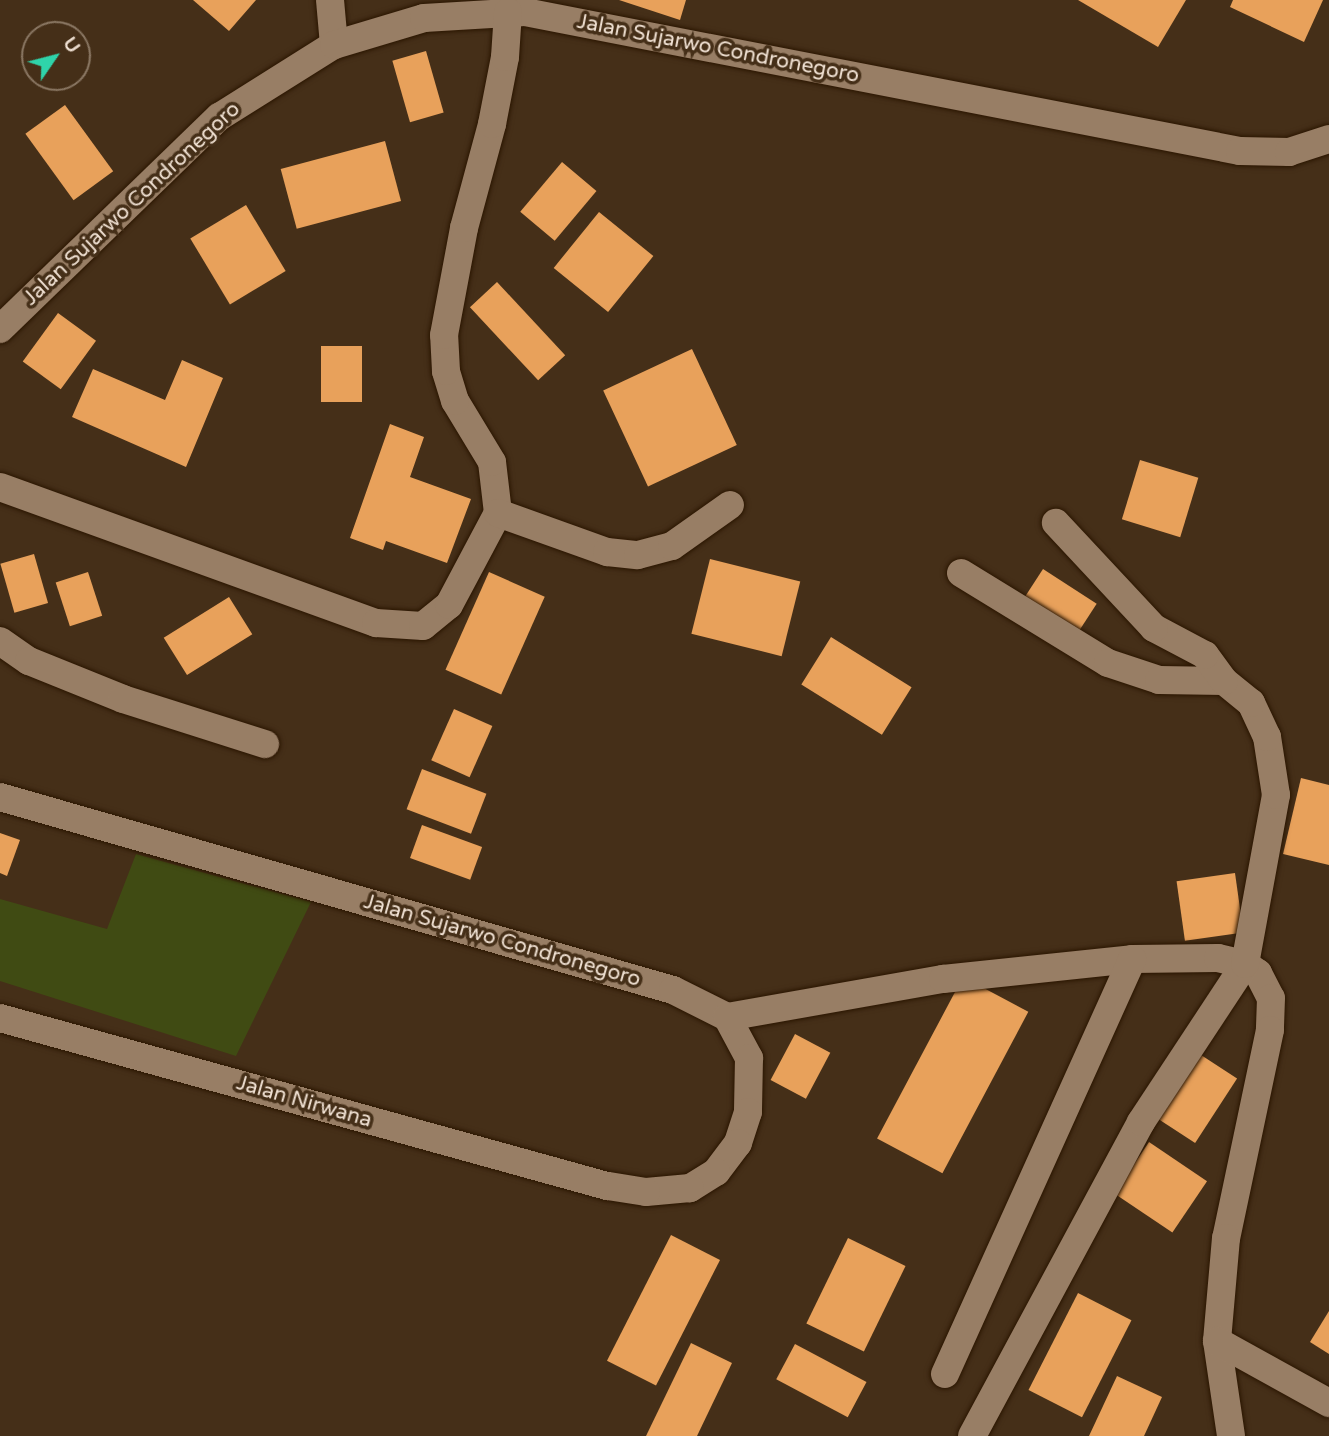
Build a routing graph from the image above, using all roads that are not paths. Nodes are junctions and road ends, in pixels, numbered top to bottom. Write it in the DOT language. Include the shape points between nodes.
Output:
graph roads {
  1 [pos="330,0"];
  2 [pos="508,12"];
  3 [pos="334,45"];
  4 [pos="1329,139"];
  5 [pos="0,329"];
  6 [pos="0,487"];
  7 [pos="730,505"];
  8 [pos="498,513"];
  9 [pos="1056,523"];
  10 [pos="961,573"];
  11 [pos="0,641"];
  12 [pos="1224,681"];
  13 [pos="265,744"];
  14 [pos="0,797"];
  15 [pos="1132,959"];
  16 [pos="1245,964"];
  17 [pos="727,1017"];
  18 [pos="0,1018"];
  19 [pos="1217,1341"];
  20 [pos="945,1374"];
  21 [pos="1329,1403"];
  22 [pos="972,1436"];
  23 [pos="1231,1436"];
  1 -- 3 [label="street"];
  2 -- 3 [label="street, Jalan Sujarwo Condronegoro" via="424,18"];
  2 -- 4 [label="street, Jalan Sujarwo Condronegoro" via="1241,151 1289,152"];
  2 -- 8 [label="street" via="492,124 464,228 444,335 446,372 455,401 492,462"];
  3 -- 5 [label="street, Jalan Sujarwo Condronegoro" via="219,117"];
  6 -- 8 [label="street" via="376,623 402,628 423,626 449,605"];
  7 -- 8 [label="street" via="672,546 638,555 607,552"];
  9 -- 12 [label="street" via="1154,628 1205,655"];
  10 -- 12 [label="street" via="1108,663 1159,680"];
  11 -- 13 [label="street" via="29,661 123,699"];
  12 -- 16 [label="street" via="1245,698 1260,719 1272,756 1276,795"];
  14 -- 17 [label="street, Jalan Sujarwo Condronegoro" via="673,990"];
  15 -- 16 [label="street" via="1219,958"];
  15 -- 17 [label="street" via="943,979"];
  15 -- 20 [label="street"];
  16 -- 19 [label="street" via="1266,984 1271,998 1270,1030 1226,1238"];
  16 -- 22 [label="street" via="1141,1122"];
  17 -- 18 [label="street, Jalan Nirwana" via="749,1058 748,1112 729,1159 690,1188 646,1192 607,1186"];
  19 -- 21 [label="street"];
  19 -- 23 [label="street"];
}
